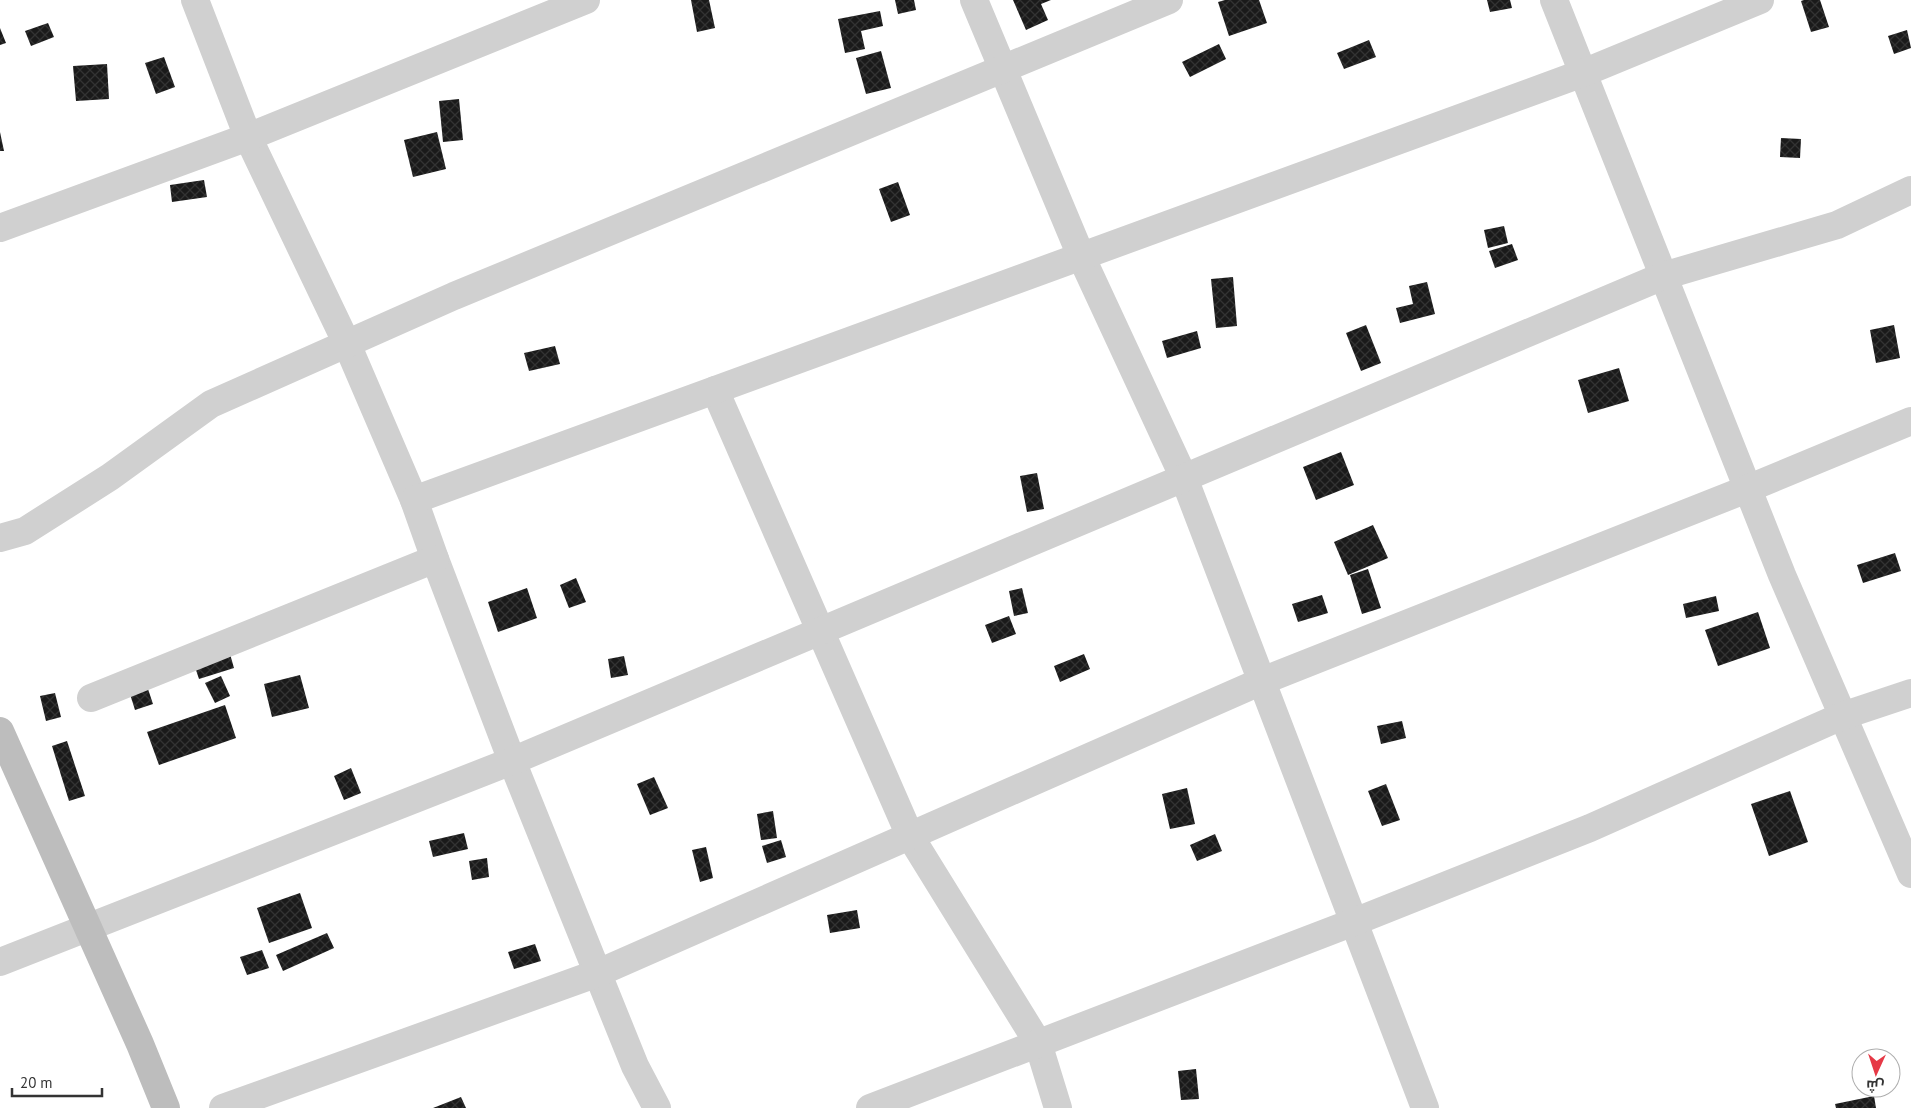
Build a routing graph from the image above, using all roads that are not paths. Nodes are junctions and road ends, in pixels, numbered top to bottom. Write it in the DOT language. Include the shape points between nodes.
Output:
graph roads {
  1 [pos="195,0"];
  2 [pos="974,0"];
  3 [pos="1169,0"];
  4 [pos="1554,0"];
  5 [pos="1760,0"];
  6 [pos="583,1"];
  7 [pos="1004,69"];
  8 [pos="1583,74"];
  9 [pos="248,137"];
  10 [pos="1911,190"];
  11 [pos="0,228"];
  12 [pos="1081,256"];
  13 [pos="1663,276"];
  14 [pos="347,344"];
  15 [pos="716,390"];
  16 [pos="1911,421"];
  17 [pos="1184,478"];
  18 [pos="1747,489"];
  19 [pos="414,500"];
  20 [pos="0,538"];
  21 [pos="435,559"];
  22 [pos="820,631"];
  23 [pos="1262,681"];
  24 [pos="1911,693"];
  25 [pos="91,698"];
  26 [pos="1842,716"];
  27 [pos="0,731"];
  28 [pos="512,761"];
  29 [pos="910,836"];
  30 [pos="1911,874"];
  31 [pos="1354,922"];
  32 [pos="88,926"];
  33 [pos="0,962"];
  34 [pos="598,973"];
  35 [pos="1038,1043"];
  36 [pos="166,1108"];
  37 [pos="223,1108"];
  38 [pos="657,1108"];
  39 [pos="870,1108"];
  40 [pos="1058,1108"];
  41 [pos="1425,1108"];
  1 -- 9 [label="street"];
  2 -- 7 [label="street"];
  3 -- 7 [label="street"];
  4 -- 8 [label="street"];
  5 -- 8 [label="street"];
  6 -- 9 [label="street"];
  7 -- 12 [label="street"];
  7 -- 14 [label="street"];
  8 -- 12 [label="street"];
  8 -- 13 [label="street"];
  9 -- 11 [label="street"];
  9 -- 14 [label="street"];
  10 -- 13 [label="street" via="1837,225"];
  12 -- 15 [label="street"];
  12 -- 17 [label="street"];
  13 -- 17 [label="street"];
  13 -- 18 [label="street"];
  14 -- 19 [label="street"];
  14 -- 20 [label="street" via="211,404 76,499 25,531"];
  15 -- 19 [label="street"];
  15 -- 22 [label="street"];
  16 -- 18 [label="street"];
  17 -- 22 [label="street"];
  17 -- 23 [label="street"];
  18 -- 23 [label="street"];
  18 -- 26 [label="street"];
  19 -- 21 [label="street"];
  21 -- 25 [label="street"];
  21 -- 28 [label="street"];
  22 -- 28 [label="street"];
  22 -- 29 [label="street"];
  23 -- 29 [label="street"];
  23 -- 31 [label="street"];
  24 -- 26 [label="street"];
  26 -- 30 [label="street"];
  26 -- 31 [label="street" via="1590,828"];
  27 -- 32 [label="street"];
  28 -- 32 [label="street"];
  28 -- 34 [label="street"];
  29 -- 34 [label="street"];
  29 -- 35 [label="street"];
  31 -- 35 [label="street"];
  31 -- 41 [label="street"];
  32 -- 33 [label="street"];
  32 -- 36 [label="street"];
  34 -- 37 [label="street"];
  34 -- 38 [label="street" via="635,1066"];
  35 -- 39 [label="street"];
  35 -- 40 [label="street"];
}
